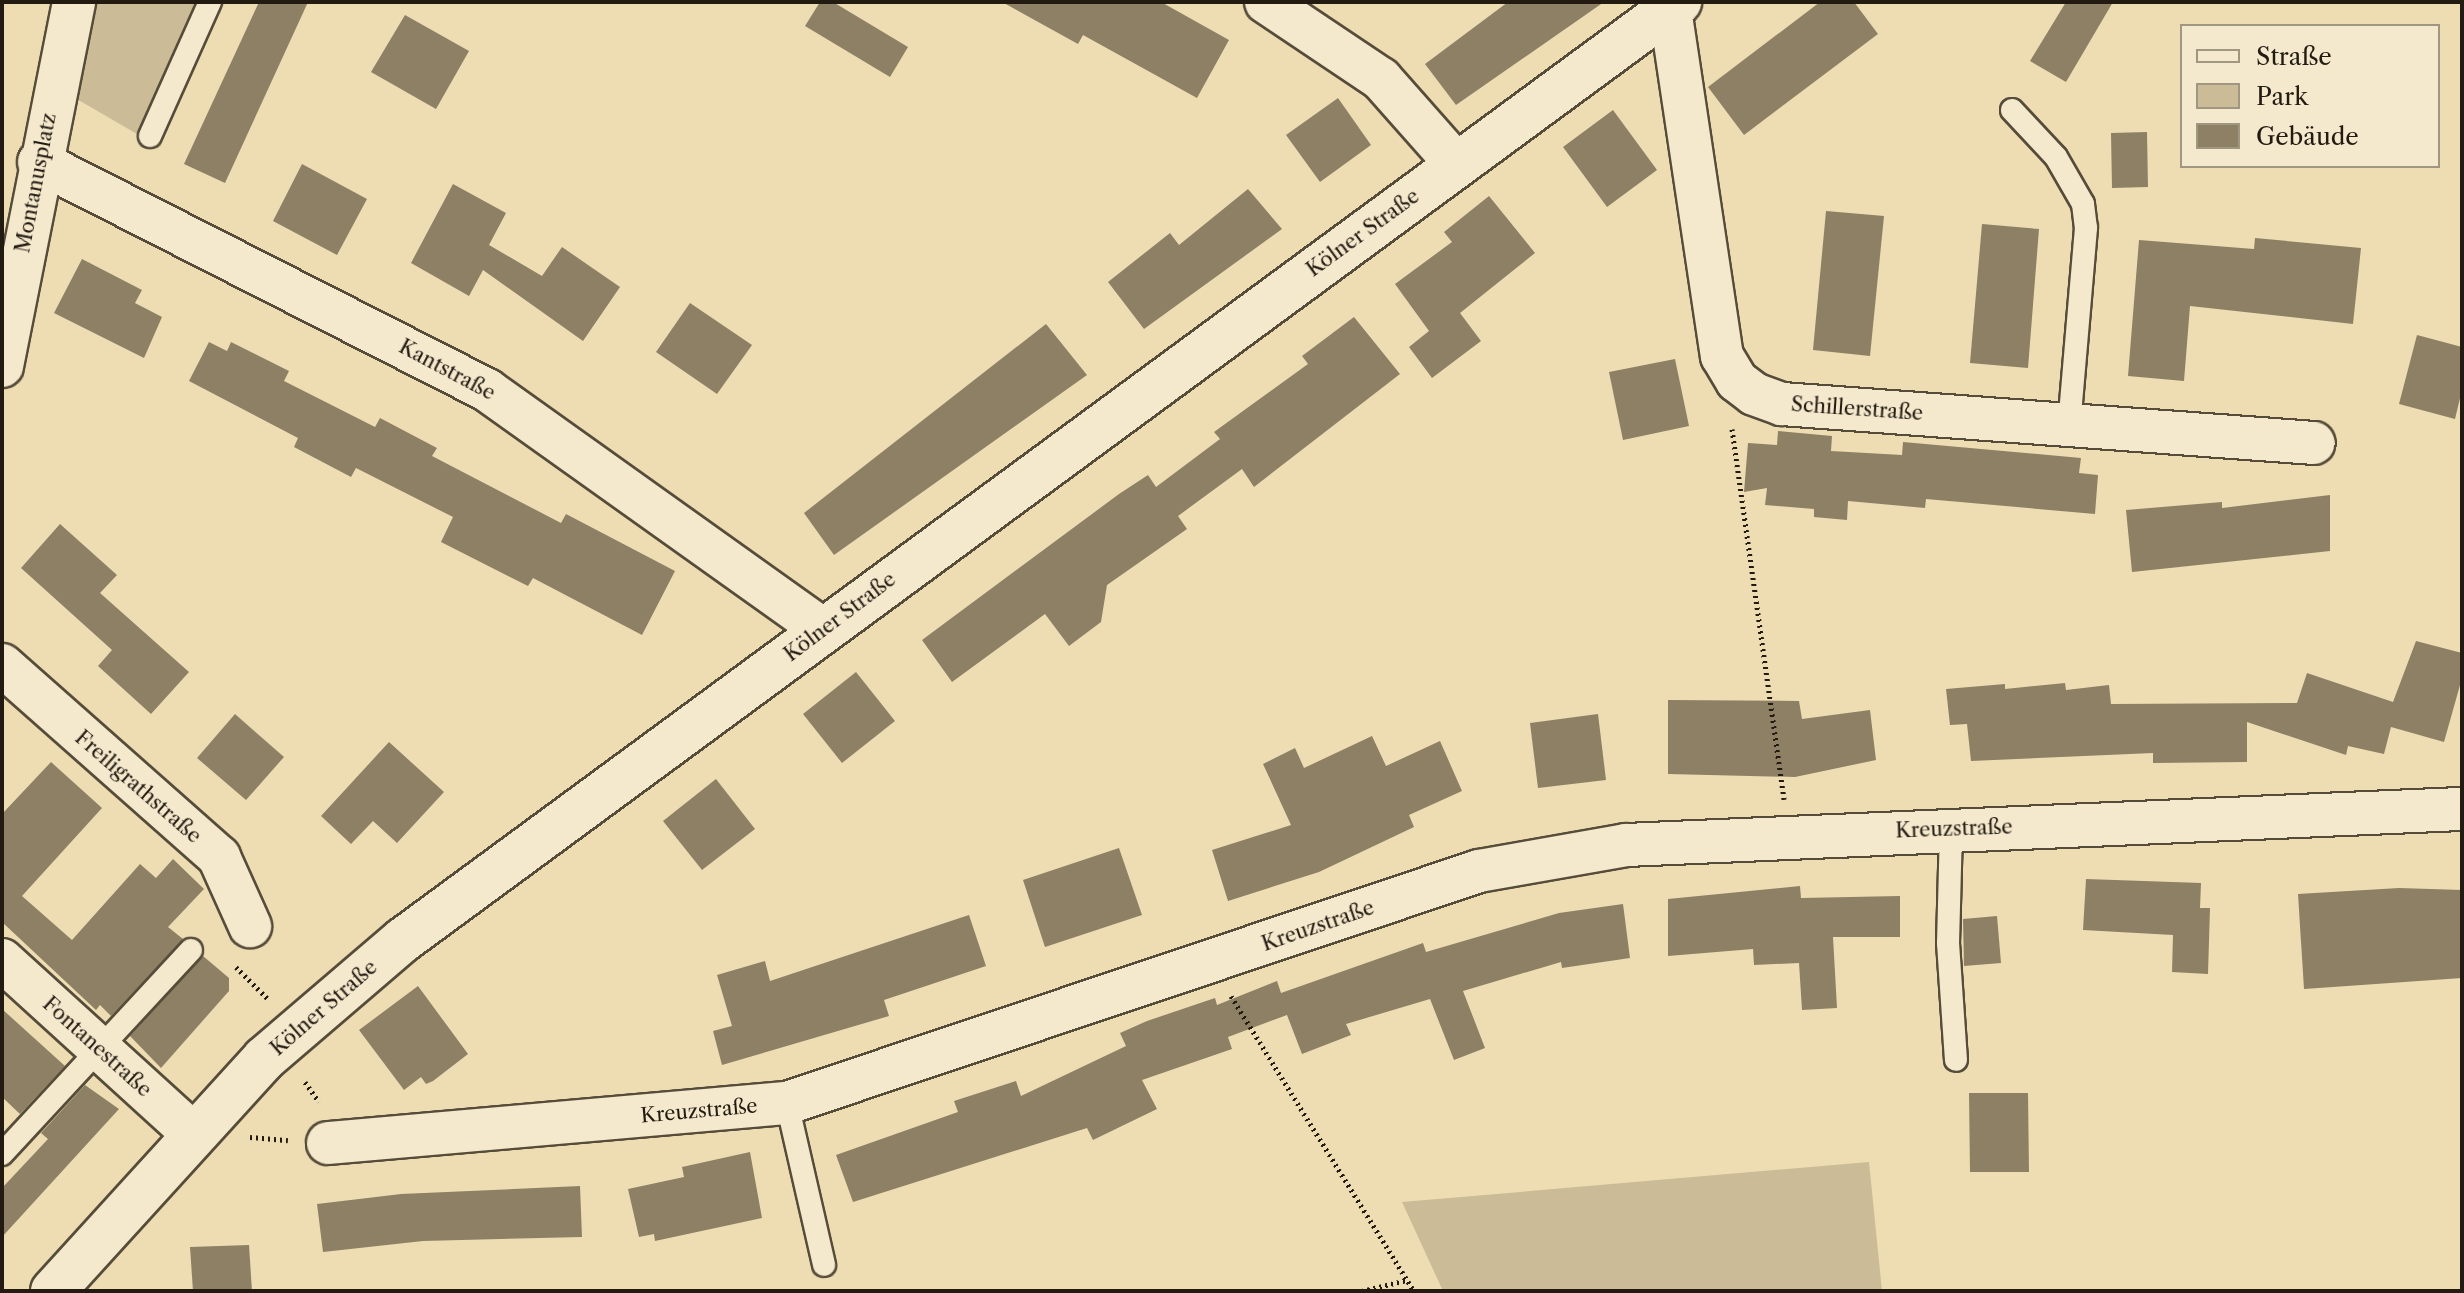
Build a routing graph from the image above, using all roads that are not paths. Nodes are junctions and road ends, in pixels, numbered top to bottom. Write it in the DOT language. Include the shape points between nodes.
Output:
graph roads {
  1 [pos="74,2"];
  2 [pos="210,2"];
  3 [pos="1266,2"];
  4 [pos="1674,6"];
  5 [pos="2012,110"];
  6 [pos="150,136"];
  7 [pos="39,162"];
  8 [pos="1457,165"];
  9 [pos="2,366"];
  10 [pos="2069,425"];
  11 [pos="2314,443"];
  12 [pos="823,630"];
  13 [pos="2,665"];
  14 [pos="2462,809"];
  15 [pos="1951,829"];
  16 [pos="240,944"];
  17 [pos="191,950"];
  18 [pos="2,960"];
  19 [pos="100,1049"];
  20 [pos="1956,1060"];
  21 [pos="787,1103"];
  22 [pos="327,1126"];
  23 [pos="193,1134"];
  24 [pos="2,1154"];
  25 [pos="824,1265"];
  26 [pos="53,1291"];
  1 -- 7 [label="street, Montanusplatz"];
  2 -- 6 [label="lane"];
  3 -- 8 [label="street" via="1381,79"];
  4 -- 8 [label="main road, Kölner Straße"];
  4 -- 10 [label="street, Schillerstraße" via="1722,356 1737,381 1782,404"];
  5 -- 10 [label="lane" via="2056,157 2083,204 2086,228"];
  7 -- 9 [label="street, Montanusplatz"];
  7 -- 12 [label="street, Kantstraße" via="487,390"];
  8 -- 12 [label="main road, Kölner Straße"];
  10 -- 11 [label="street, Schillerstraße"];
  12 -- 23 [label="main road, Kölner Straße" via="403,940 303,1022"];
  13 -- 16 [label="street, Freiligrathstraße" via="219,857"];
  14 -- 15 [label="street, Kreuzstraße"];
  15 -- 20 [label="lane" via="1948,943"];
  15 -- 21 [label="street, Kreuzstraße" via="1626,845 1479,871"];
  17 -- 19 [label="lane"];
  18 -- 19 [label="street, Fontanestraße"];
  19 -- 23 [label="street, Fontanestraße"];
  19 -- 24 [label="lane"];
  21 -- 22 [label="street, Kreuzstraße"];
  21 -- 25 [label="lane"];
  23 -- 26 [label="main road, Kölner Straße"];
}
